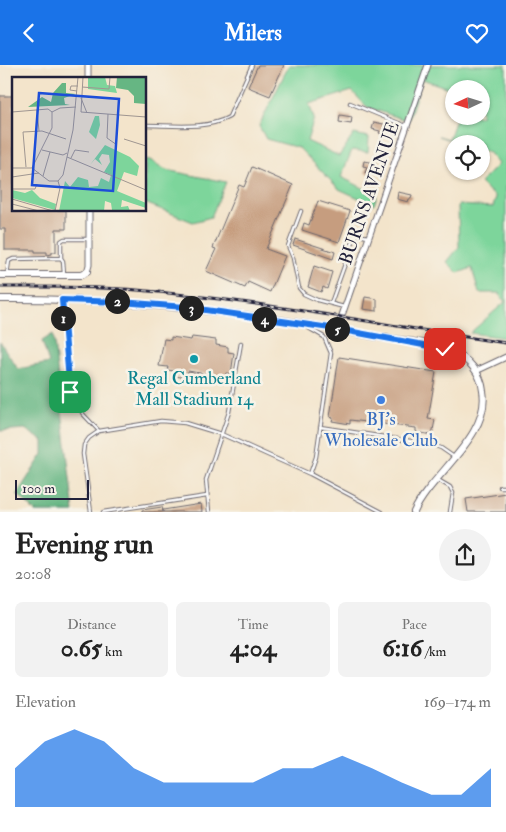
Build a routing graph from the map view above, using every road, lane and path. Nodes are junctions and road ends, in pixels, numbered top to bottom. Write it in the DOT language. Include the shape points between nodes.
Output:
graph roads {
  1 [pos="252,65"];
  2 [pos="428,65"];
  3 [pos="350,103"];
  4 [pos="146,125"];
  5 [pos="406,126"];
  6 [pos="89,211"];
  7 [pos="301,211"];
  8 [pos="368,237"];
  9 [pos="89,239"];
  10 [pos="61,259"];
  11 [pos="87,272"];
  12 [pos="3,275"];
  13 [pos="64,275"];
  14 [pos="0,299"];
  15 [pos="62,300"];
  16 [pos="331,303"];
  17 [pos="344,307"];
  18 [pos="304,325"];
  19 [pos="337,329"];
  20 [pos="241,343"];
  21 [pos="506,357"];
  22 [pos="476,371"];
  23 [pos="320,427"];
  24 [pos="98,431"];
  25 [pos="221,434"];
  26 [pos="454,457"];
  27 [pos="310,475"];
  28 [pos="438,480"];
  29 [pos="500,487"];
  30 [pos="506,487"];
  31 [pos="207,496"];
  32 [pos="91,512"];
  33 [pos="103,512"];
  34 [pos="209,512"];
  35 [pos="380,512"];
  36 [pos="414,512"];
  37 [pos="450,512"];
  1 -- 4 [label="lane" via="229,117 209,125"];
  2 -- 5 [label="street, BURNS AVENUE"];
  3 -- 5 [label="lane"];
  5 -- 8 [label="street, BURNS AVENUE"];
  6 -- 9 [label="street"];
  7 -- 16 [label="lane" via="288,246 299,288 304,294"];
  8 -- 16 [label="lane" via="354,236"];
  8 -- 17 [label="street, BURNS AVENUE"];
  9 -- 10 [label="lane" via="61,241"];
  9 -- 11 [label="street"];
  10 -- 12 [label="lane" via="13,259"];
  10 -- 13 [label="lane"];
  11 -- 13 [label="street"];
  12 -- 13 [label="street"];
  14 -- 15 [label="street"];
  15 -- 18 [label="street" via="185,307"];
  15 -- 24 [label="lane" via="70,392"];
  16 -- 17 [label="lane"];
  17 -- 19 [label="street, BURNS AVENUE"];
  18 -- 19 [label="street"];
  18 -- 23 [label="lane" via="324,337 331,353"];
  19 -- 22 [label="street" via="445,349 459,355"];
  20 -- 25 [label="lane"];
  21 -- 22 [label="street"];
  22 -- 26 [label="street" via="483,390 484,410 474,433"];
  23 -- 26 [label="lane" via="430,444"];
  23 -- 27 [label="lane"];
  24 -- 25 [label="lane" via="172,421"];
  24 -- 32 [label="lane" via="84,445 83,454"];
  25 -- 27 [label="lane"];
  25 -- 31 [label="lane" via="206,480"];
  26 -- 28 [label="street"];
  27 -- 35 [label="lane"];
  28 -- 36 [label="street"];
  28 -- 37 [label="lane" via="450,487 453,493"];
  29 -- 30 [label="lane"];
  31 -- 33 [label="lane"];
  31 -- 34 [label="lane"];
}
